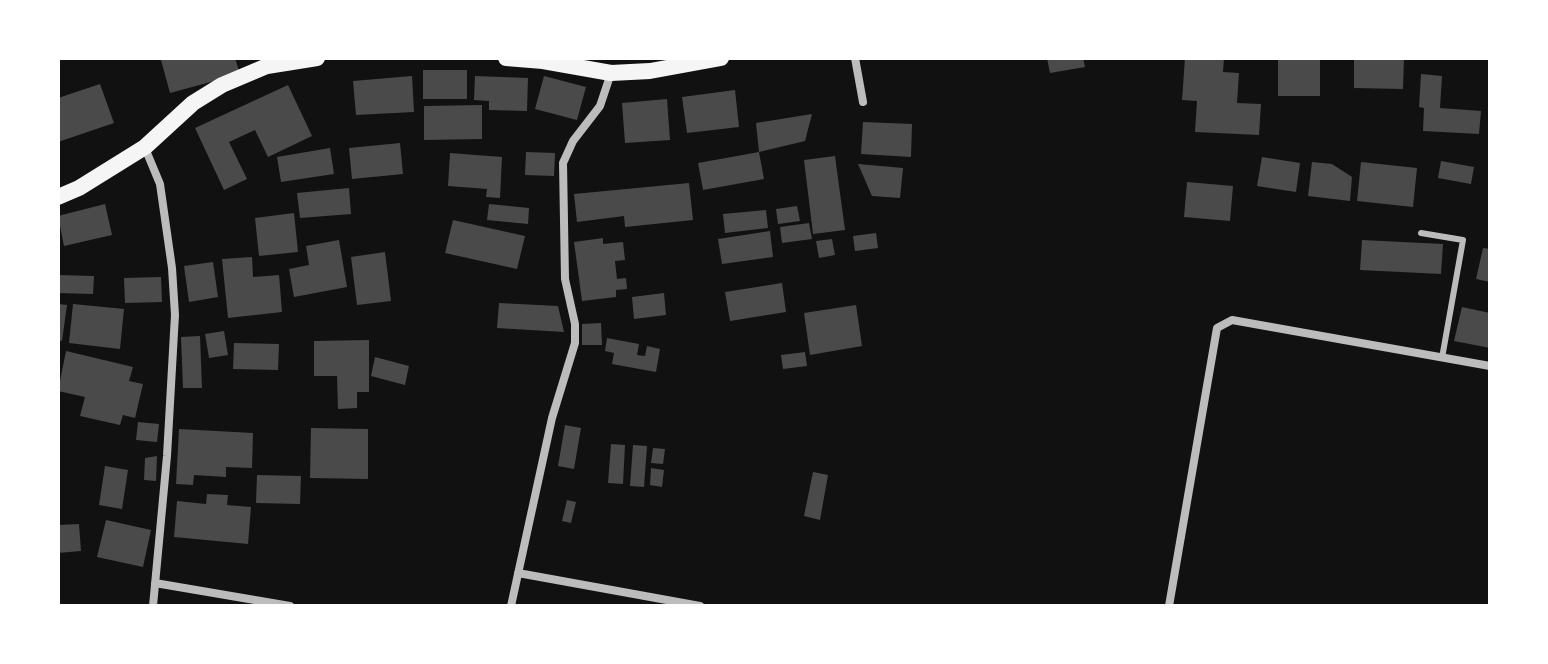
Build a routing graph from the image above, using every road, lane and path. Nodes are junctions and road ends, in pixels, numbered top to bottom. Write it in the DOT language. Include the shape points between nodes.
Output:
graph roads {
  1 [pos="317,58"];
  2 [pos="506,58"];
  3 [pos="591,58"];
  4 [pos="721,58"];
  5 [pos="855,58"];
  6 [pos="570,66"];
  7 [pos="611,73"];
  8 [pos="863,102"];
  9 [pos="145,147"];
  10 [pos="58,197"];
  11 [pos="1421,233"];
  12 [pos="1442,358"];
  13 [pos="1490,366"];
  14 [pos="518,573"];
  15 [pos="155,583"];
  16 [pos="153,606"];
  17 [pos="290,606"];
  18 [pos="511,606"];
  19 [pos="700,606"];
  20 [pos="1169,606"];
  1 -- 9 [label="main road" via="267,66 222,85 193,103"];
  2 -- 6 [label="main road"];
  3 -- 6 [label="street"];
  4 -- 7 [label="main road"];
  5 -- 8 [label="street"];
  6 -- 7 [label="main road"];
  7 -- 14 [label="street" via="600,106 563,163 565,279 575,343 554,409"];
  9 -- 10 [label="main road"];
  9 -- 15 [label="street" via="160,184 175,315"];
  11 -- 12 [label="lane" via="1463,240"];
  12 -- 13 [label="street"];
  12 -- 20 [label="street" via="1232,320 1217,328"];
  14 -- 18 [label="street"];
  14 -- 19 [label="street"];
  15 -- 16 [label="street"];
  15 -- 17 [label="street"];
}
